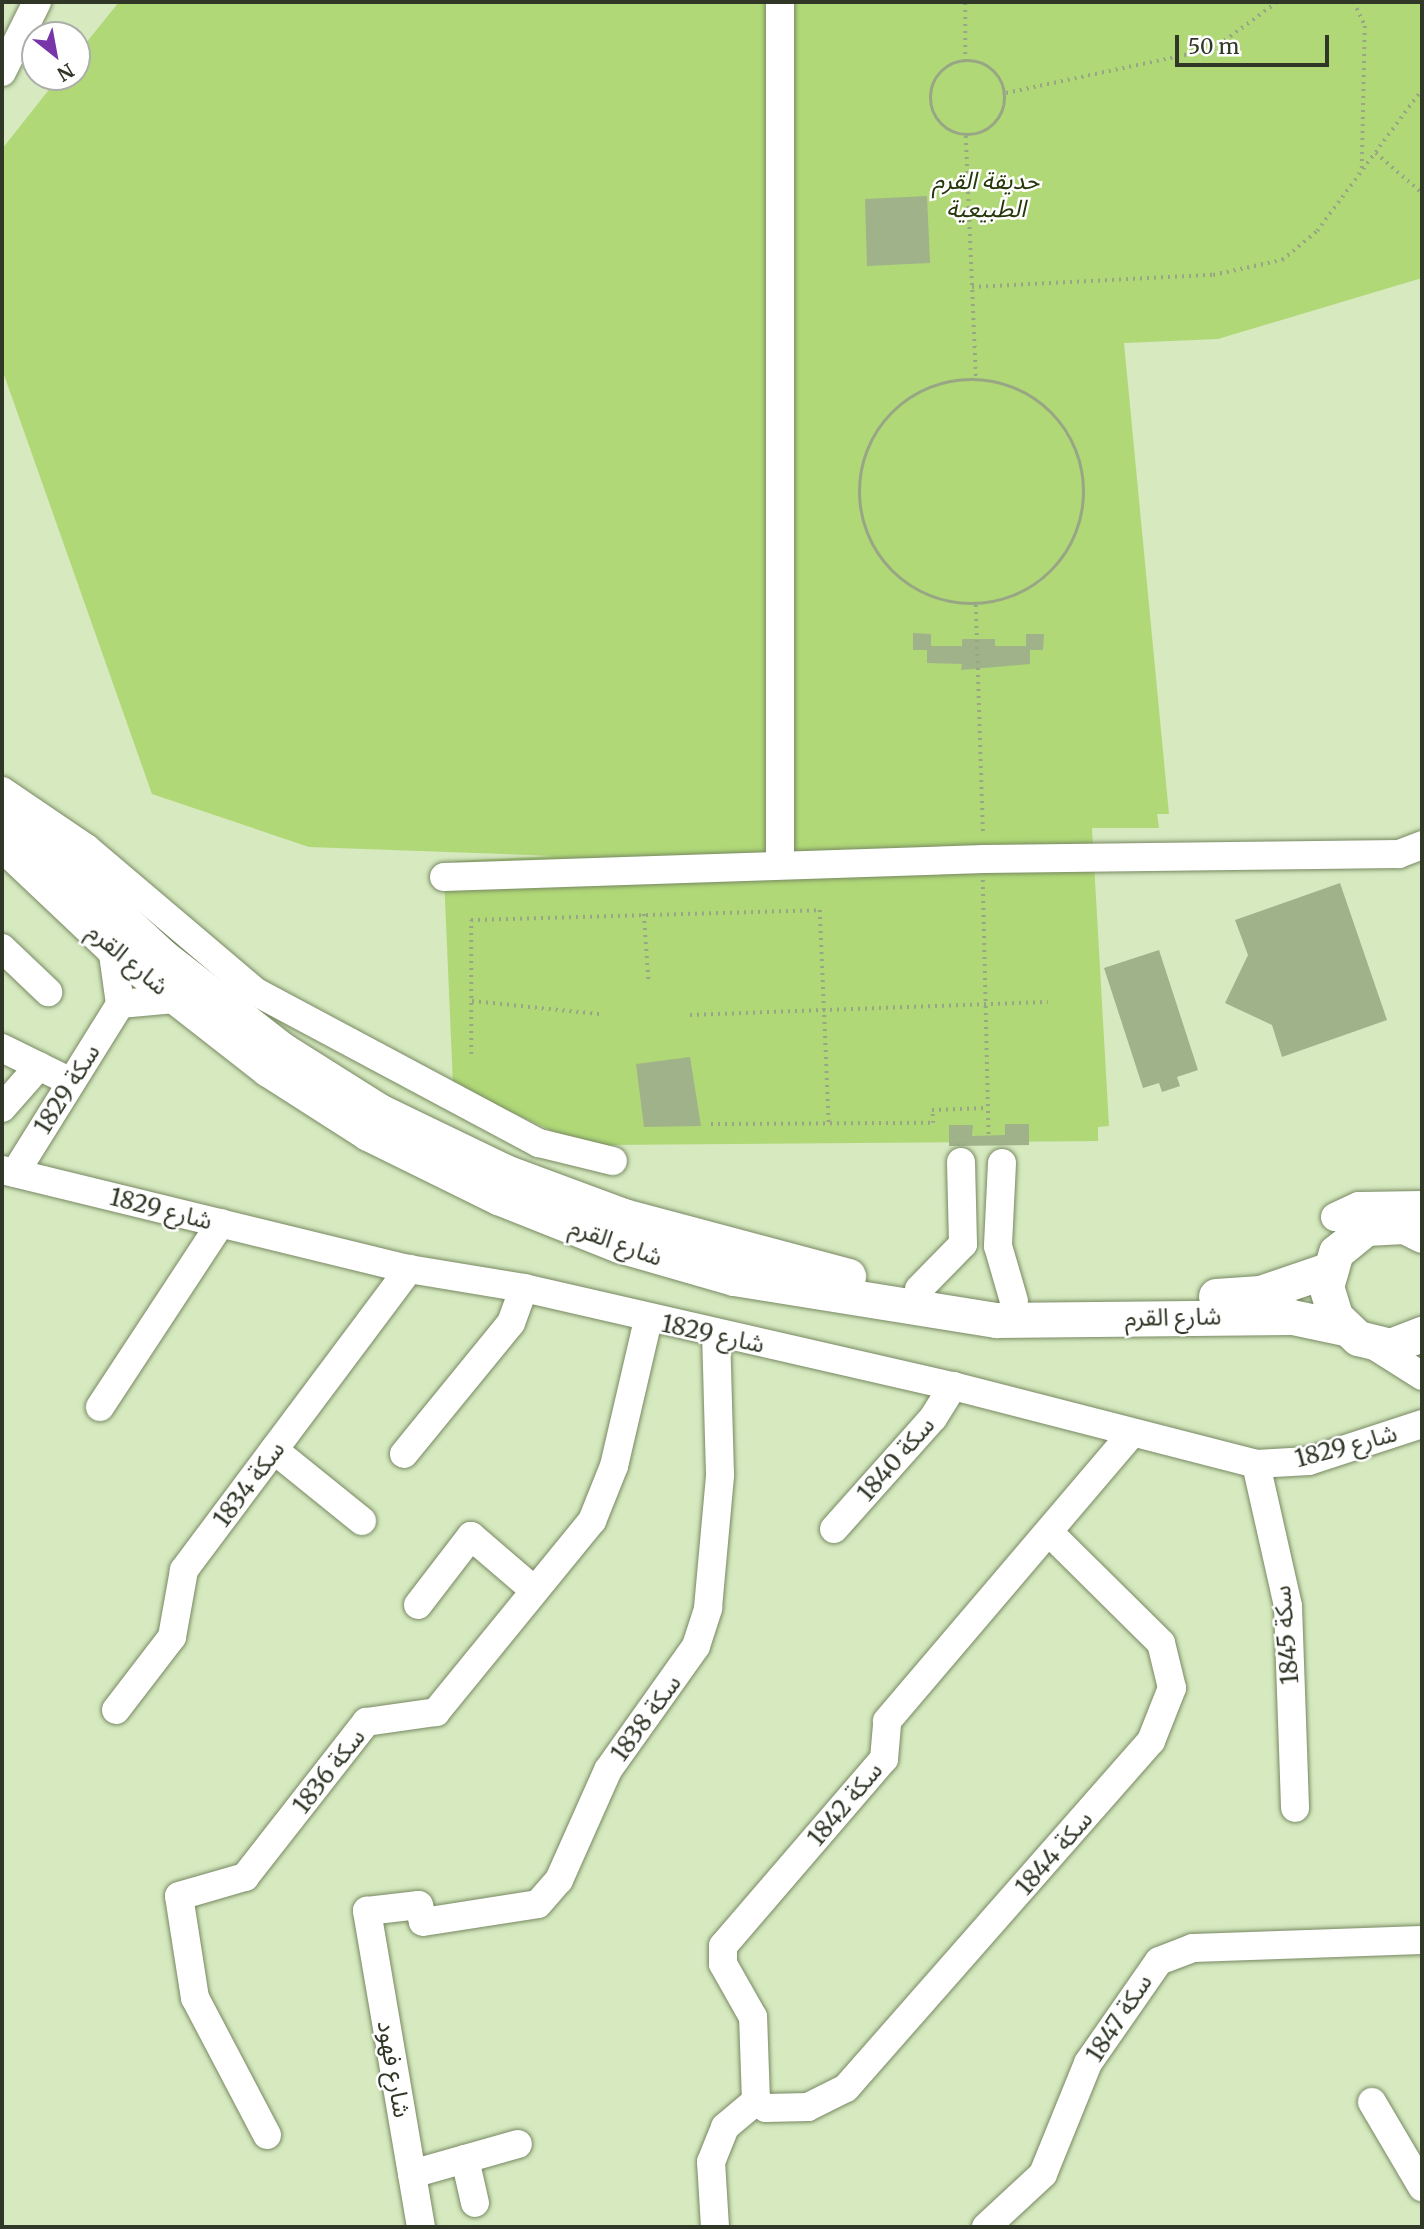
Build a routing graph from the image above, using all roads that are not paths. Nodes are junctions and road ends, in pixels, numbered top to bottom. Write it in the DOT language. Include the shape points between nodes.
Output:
graph roads {
  1 [pos="37,2"];
  2 [pos="780,2"];
  3 [pos="2,72"];
  4 [pos="2,791"];
  5 [pos="2,807"];
  6 [pos="2,843"];
  7 [pos="1422,845"];
  8 [pos="780,864"];
  9 [pos="444,877"];
  10 [pos="112,947"];
  11 [pos="2,948"];
  12 [pos="48,992"];
  13 [pos="175,999"];
  14 [pos="120,1004"];
  15 [pos="2,1048"];
  16 [pos="39,1066"];
  17 [pos="71,1082"];
  18 [pos="2,1108"];
  19 [pos="613,1161"];
  20 [pos="961,1162"];
  21 [pos="1002,1163"];
  22 [pos="8,1171"];
  23 [pos="1422,1205"];
  24 [pos="1335,1217"];
  25 [pos="221,1223"];
  26 [pos="1422,1235"];
  27 [pos="409,1269"];
  28 [pos="1328,1270"];
  29 [pos="524,1288"];
  30 [pos="919,1289"];
  31 [pos="1014,1301"];
  32 [pos="648,1320"];
  33 [pos="716,1334"];
  34 [pos="1422,1334"];
  35 [pos="1359,1336"];
  36 [pos="1422,1376"];
  37 [pos="953,1385"];
  38 [pos="100,1407"];
  39 [pos="1422,1424"];
  40 [pos="1132,1433"];
  41 [pos="274,1450"];
  42 [pos="404,1454"];
  43 [pos="1256,1464"];
  44 [pos="362,1521"];
  45 [pos="834,1529"];
  46 [pos="1049,1532"];
  47 [pos="534,1590"];
  48 [pos="418,1605"];
  49 [pos="116,1710"];
  50 [pos="1296,1808"];
  51 [pos="367,1911"];
  52 [pos="1422,1940"];
  53 [pos="756,2101"];
  54 [pos="1372,2102"];
  55 [pos="267,2135"];
  56 [pos="518,2144"];
  57 [pos="465,2159"];
  58 [pos="412,2174"];
  59 [pos="1422,2187"];
  60 [pos="475,2203"];
  61 [pos="421,2227"];
  62 [pos="715,2227"];
  63 [pos="986,2227"];
  1 -- 3 [label="street"];
  2 -- 8 [label="street"];
  4 -- 19 [label="street" via="86,848 257,992 539,1143"];
  5 -- 30 [label="main road, شارع القرم" via="163,957 282,1049 379,1111 505,1172 683,1237"];
  6 -- 10 [label="main road, شارع القرم"];
  7 -- 8 [label="street" via="1399,854"];
  8 -- 9 [label="street"];
  10 -- 13 [label="main road, شارع القرم"];
  10 -- 14 [label="street"];
  11 -- 12 [label="street"];
  13 -- 14 [label="street"];
  13 -- 35 [label="main road, شارع القرم" via="368,1133 498,1197 679,1264 890,1307 996,1320 1278,1317"];
  14 -- 17 [label="street, سكة 1829"];
  15 -- 16 [label="street"];
  16 -- 17 [label="street"];
  16 -- 18 [label="street"];
  17 -- 22 [label="street, سكة 1829"];
  20 -- 30 [label="street" via="963,1244"];
  21 -- 31 [label="street" via="998,1246"];
  22 -- 25 [label="street, 1829 شارع"];
  23 -- 24 [label="street" via="1359,1206"];
  25 -- 27 [label="street, 1829 شارع"];
  25 -- 38 [label="street"];
  26 -- 28 [label="main road" via="1404,1226 1366,1228 1349,1238"];
  27 -- 29 [label="street, 1829 شارع"];
  27 -- 41 [label="street, سكة 1834"];
  28 -- 31 [label="main road, شارع القرم" via="1260,1293"];
  28 -- 35 [label="main road" via="1329,1301"];
  29 -- 32 [label="street, 1829 شارع"];
  29 -- 42 [label="street" via="511,1323"];
  30 -- 31 [label="main road, شارع القرم"];
  32 -- 33 [label="street, 1829 شارع"];
  32 -- 47 [label="street, سكة 1836" via="605,1495"];
  33 -- 37 [label="street, 1829 شارع"];
  33 -- 51 [label="street, 1838 سكة" via="720,1475 708,1608 696,1646 608,1770 559,1880 538,1904 423,1922 419,1905"];
  34 -- 35 [label="main road, شارع القرم" via="1390,1346"];
  35 -- 36 [label="street"];
  37 -- 40 [label="street, 1829 شارع"];
  37 -- 45 [label="street, سكة 1840" via="933,1418"];
  39 -- 43 [label="street, 1829 شارع" via="1308,1461"];
  40 -- 43 [label="street, 1829 شارع"];
  40 -- 46 [label="street, سكة 1842"];
  41 -- 44 [label="street"];
  41 -- 49 [label="street, سكة 1834" via="184,1570 172,1637"];
  43 -- 50 [label="street, 1845 سكة" via="1288,1606"];
  46 -- 53 [label="street, سكة 1842" via="887,1721 884,1759 723,1946 723,1964 753,2017"];
  46 -- 53 [label="street, سكة 1844" via="1161,1643 1172,1688 1151,1741 846,2088 808,2107 766,2108"];
  47 -- 48 [label="street" via="471,1536"];
  47 -- 55 [label="street, سكة 1836" via="436,1712 366,1722 246,1877 179,1896 195,1998"];
  51 -- 58 [label="street, شارع فهود"];
  52 -- 63 [label="street, سكة 1847" via="1194,1948 1159,1961 1088,2063 1043,2174"];
  53 -- 62 [label="street" via="725,2127 710,2162"];
  54 -- 59 [label="street"];
  56 -- 57 [label="street"];
  57 -- 58 [label="street"];
  57 -- 60 [label="street"];
  58 -- 61 [label="street, شارع فهود"];
}
